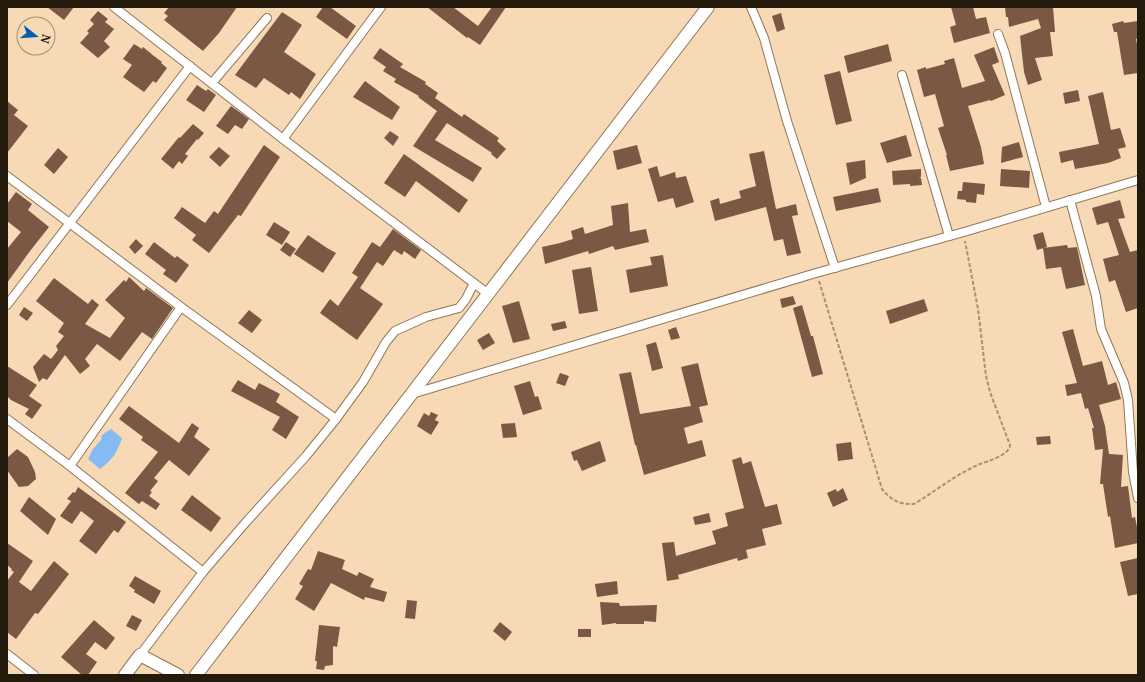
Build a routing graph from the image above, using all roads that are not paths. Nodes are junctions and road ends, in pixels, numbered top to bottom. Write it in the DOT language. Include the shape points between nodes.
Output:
graph roads {
  1 [pos="114,7"];
  2 [pos="381,7"];
  3 [pos="708,7"];
  4 [pos="751,7"];
  5 [pos="267,18"];
  6 [pos="998,34"];
  7 [pos="190,66"];
  8 [pos="902,75"];
  9 [pos="212,83"];
  10 [pos="283,139"];
  11 [pos="7,176"];
  12 [pos="1138,180"];
  13 [pos="1070,200"];
  14 [pos="1046,207"];
  15 [pos="69,223"];
  16 [pos="949,236"];
  17 [pos="835,268"];
  18 [pos="474,283"];
  19 [pos="487,293"];
  20 [pos="7,305"];
  21 [pos="181,307"];
  22 [pos="412,394"];
  23 [pos="7,419"];
  24 [pos="336,419"];
  25 [pos="70,466"];
  26 [pos="1138,498"];
  27 [pos="203,572"];
  28 [pos="7,654"];
  29 [pos="140,655"];
  30 [pos="34,675"];
  31 [pos="125,675"];
  32 [pos="178,675"];
  33 [pos="196,675"];
  1 -- 7 [label="street"];
  2 -- 10 [label="street"];
  3 -- 19 [label="main road"];
  4 -- 17 [label="street" via="764,38 787,121"];
  5 -- 9 [label="street"];
  6 -- 14 [label="street"];
  7 -- 9 [label="street"];
  7 -- 15 [label="street"];
  8 -- 16 [label="street"];
  9 -- 10 [label="street"];
  10 -- 18 [label="street"];
  11 -- 15 [label="street"];
  12 -- 13 [label="street"];
  13 -- 14 [label="street"];
  13 -- 26 [label="street" via="1096,296 1101,329 1124,383 1128,400"];
  14 -- 16 [label="street"];
  15 -- 20 [label="street"];
  15 -- 21 [label="street"];
  16 -- 17 [label="street"];
  17 -- 22 [label="street"];
  18 -- 19 [label="street"];
  18 -- 24 [label="street" via="459,308 426,317 395,331"];
  19 -- 22 [label="main road"];
  21 -- 24 [label="street"];
  21 -- 25 [label="street"];
  22 -- 33 [label="main road"];
  23 -- 25 [label="street"];
  24 -- 27 [label="street"];
  25 -- 27 [label="street"];
  27 -- 29 [label="street"];
  28 -- 30 [label="street"];
  29 -- 31 [label="main road"];
  29 -- 32 [label="main road"];
}
